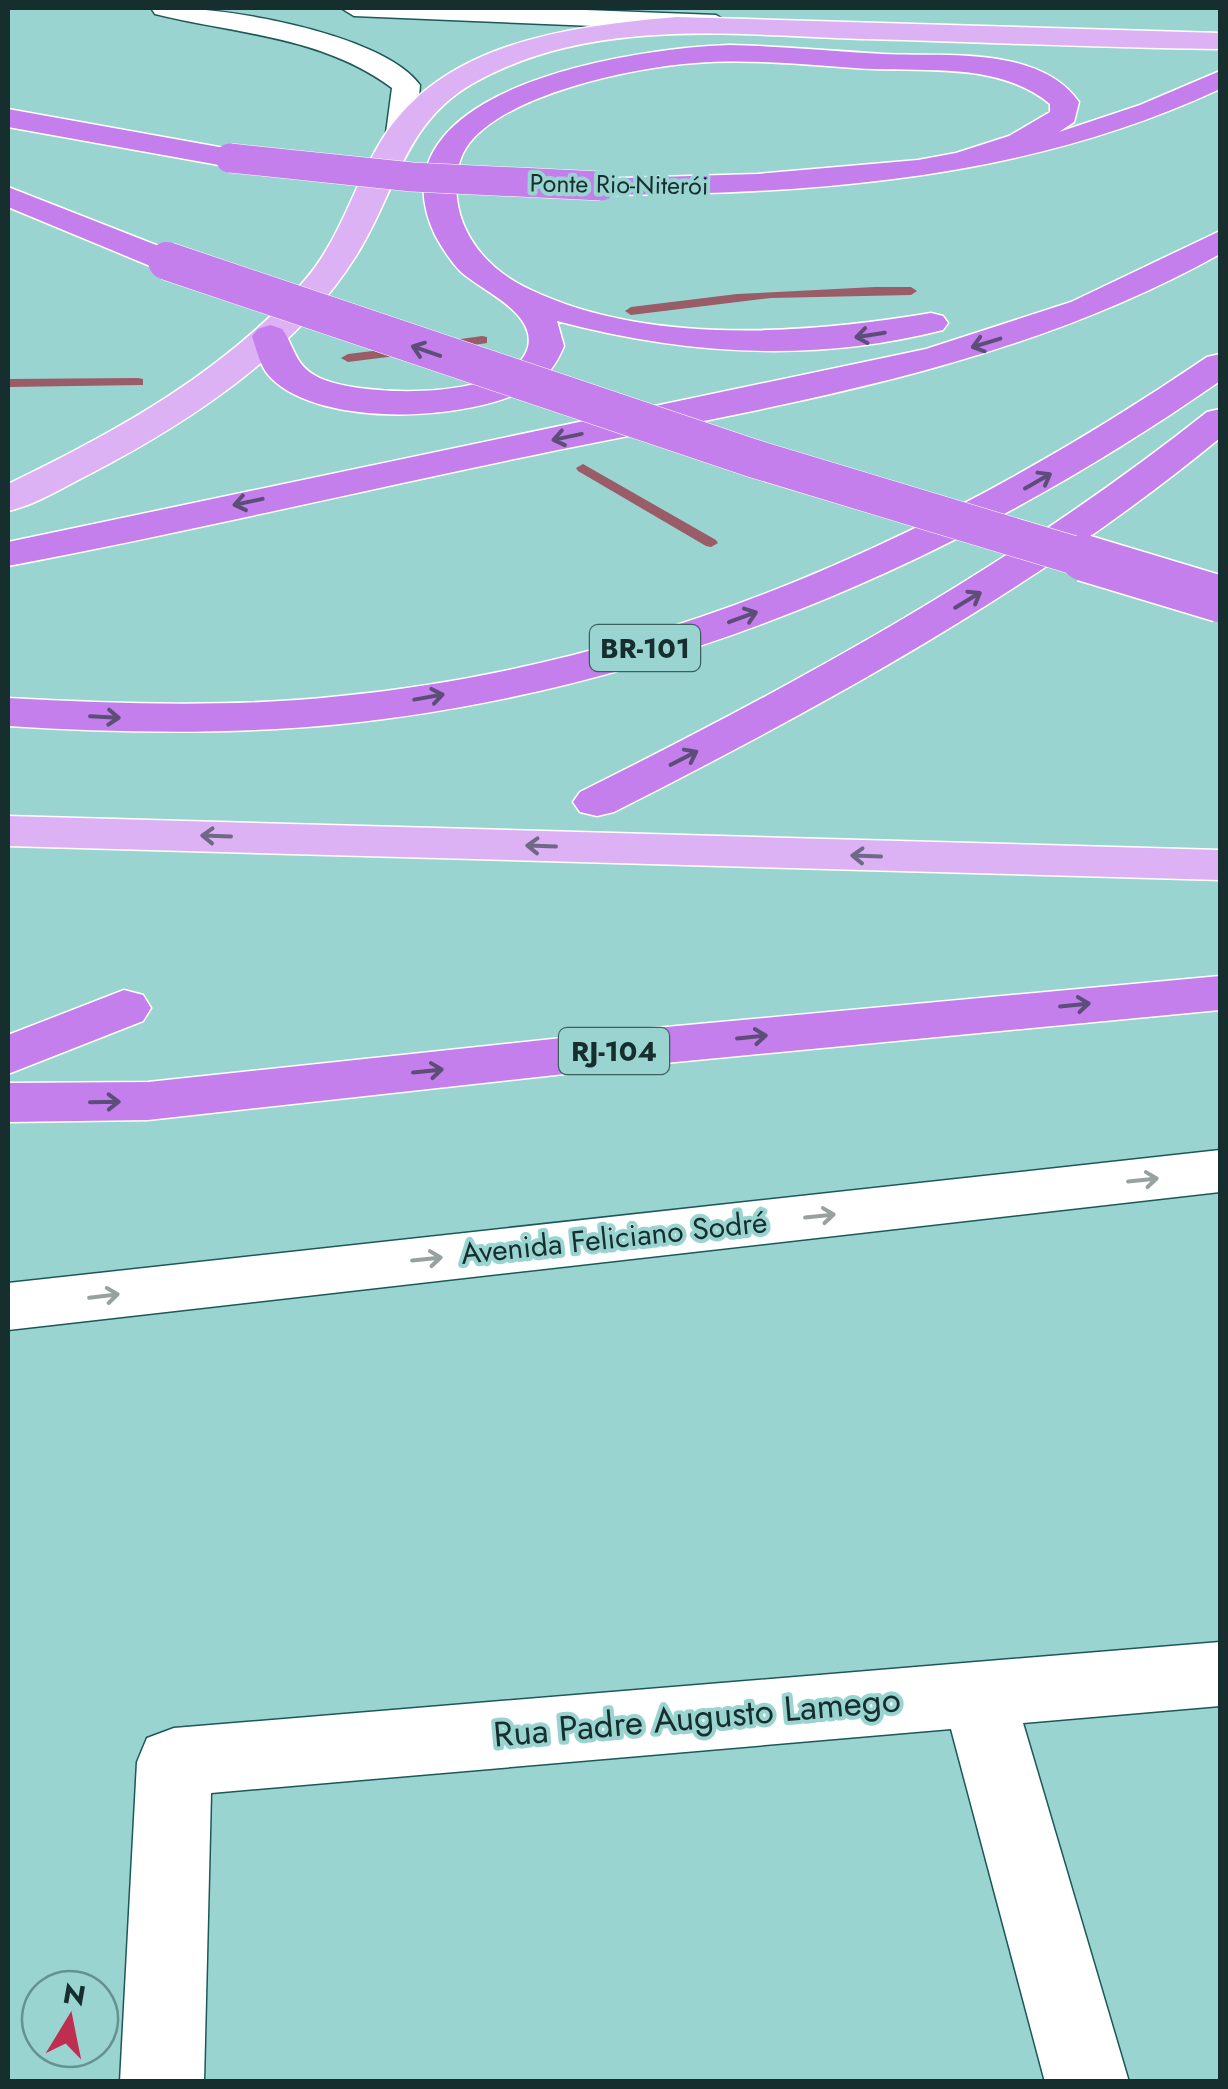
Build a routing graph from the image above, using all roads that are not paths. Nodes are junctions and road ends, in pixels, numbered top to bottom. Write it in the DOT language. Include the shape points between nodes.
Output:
graph roads {
  1 [pos="164,8"];
  2 [pos="354,8"];
  3 [pos="764,25"];
  4 [pos="1220,41"];
  5 [pos="1093,42"];
  6 [pos="1220,54"];
  7 [pos="1220,79"];
  8 [pos="486,113"];
  9 [pos="8,118"];
  10 [pos="401,133"];
  11 [pos="967,159"];
  12 [pos="8,196"];
  13 [pos="1220,239"];
  14 [pos="512,295"];
  15 [pos="270,336"];
  16 [pos="1220,366"];
  17 [pos="516,381"];
  18 [pos="1220,420"];
  19 [pos="8,499"];
  20 [pos="8,554"];
  21 [pos="1220,599"];
  22 [pos="8,712"];
  23 [pos="597,802"];
  24 [pos="8,831"];
  25 [pos="1220,865"];
  26 [pos="1220,994"];
  27 [pos="8,1040"];
  28 [pos="8,1056"];
  29 [pos="8,1103"];
  30 [pos="1220,1171"];
  31 [pos="8,1307"];
  32 [pos="1220,1674"];
  33 [pos="978,1693"];
  34 [pos="162,2082"];
  35 [pos="1086,2082"];
  1 -- 10 [label="street" via="298,37 377,63 406,85"];
  2 -- 3 [label="street"];
  3 -- 5 [label="main road"];
  3 -- 10 [label="main road" via="623,30 512,54 463,75"];
  4 -- 5 [label="main road"];
  5 -- 6 [label="main road"];
  5 -- 8 [label="main road" via="664,42 554,70"];
  7 -- 11 [label="highway, Ponte Rio-Niterói" via="1122,121"];
  8 -- 11 [label="highway" via="584,75 695,55 997,68 1049,87 1064,102 1064,116 1046,130"];
  8 -- 14 [label="highway" via="450,147 441,200 447,230 470,263"];
  9 -- 11 [label="highway, Ponte Rio-Niterói, bridge" via="230,158 412,177 601,186 785,183"];
  10 -- 15 [label="main road" via="368,206 319,284"];
  17 -- 12 [label="highway, one-way, bridge" via="167,262"];
  13 -- 14 [label="highway, one-way" via="964,317 781,344 624,331"];
  13 -- 20 [label="highway, one-way" via="1182,265 1078,312 924,361"];
  14 -- 17 [label="highway" via="545,330 538,364"];
  15 -- 17 [label="highway" via="286,373 347,398 416,404"];
  15 -- 19 [label="main road" via="158,420"];
  22 -- 16 [label="highway, BR-101, one-way" via="235,718 386,705 559,674 743,618 886,558 1133,427"];
  17 -- 21 [label="highway, bridge"];
  23 -- 18 [label="highway, one-way" via="854,669 1010,575"];
  25 -- 24 [label="main road, one-way"];
  29 -- 26 [label="highway, RJ-104, one-way" via="148,1101"];
  27 -- 28 [label="highway" via="124,1008"];
  31 -- 30 [label="street, Avenida Feliciano Sodré, one-way"];
  32 -- 33 [label="street, Rua Padre Augusto Lamego"];
  33 -- 34 [label="street, Rua Padre Augusto Lamego" via="174,1762"];
  33 -- 35 [label="street"];
}
